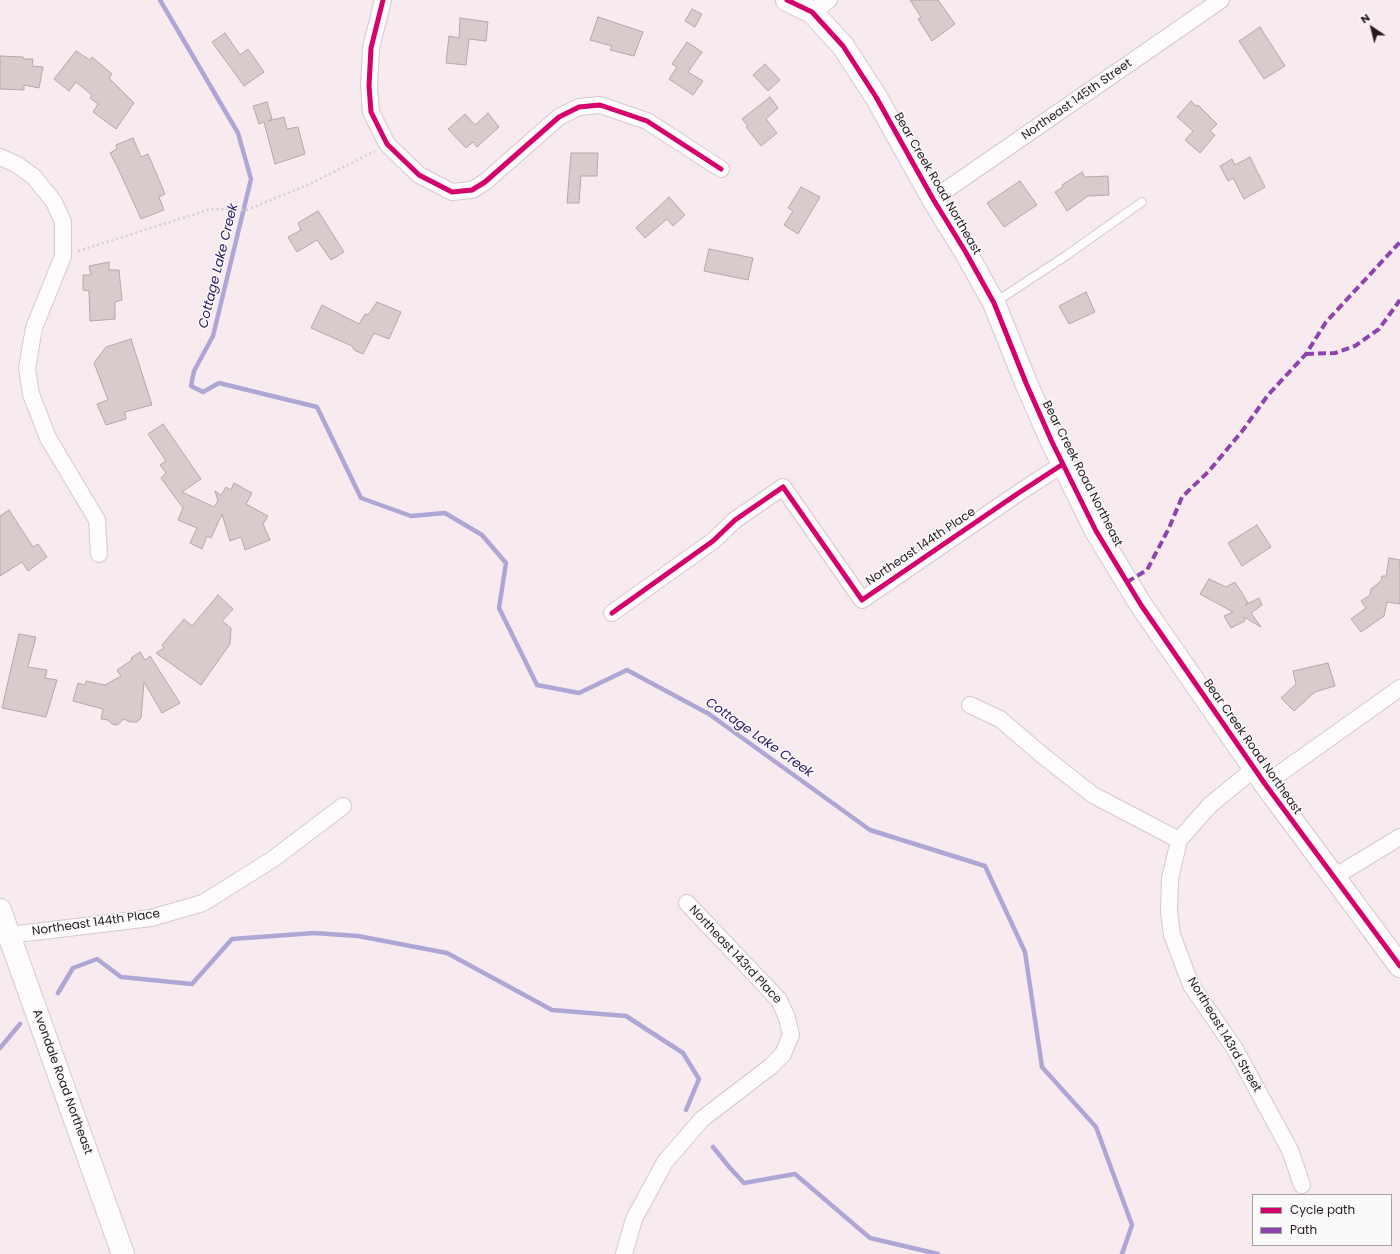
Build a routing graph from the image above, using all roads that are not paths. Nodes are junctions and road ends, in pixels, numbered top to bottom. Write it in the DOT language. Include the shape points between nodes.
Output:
graph roads {
  1 [pos="383,0"];
  2 [pos="787,0"];
  3 [pos="1221,0"];
  4 [pos="821,6"];
  5 [pos="0,157"];
  6 [pos="721,169"];
  7 [pos="933,200"];
  8 [pos="1142,202"];
  9 [pos="994,303"];
  10 [pos="1063,464"];
  11 [pos="99,554"];
  12 [pos="612,612"];
  13 [pos="1400,688"];
  14 [pos="970,705"];
  15 [pos="1260,776"];
  16 [pos="343,806"];
  17 [pos="1400,837"];
  18 [pos="1179,840"];
  19 [pos="1334,877"];
  20 [pos="687,903"];
  21 [pos="0,910"];
  22 [pos="9,935"];
  23 [pos="1400,966"];
  24 [pos="1302,1185"];
  25 [pos="123,1254"];
  26 [pos="624,1254"];
  1 -- 6 [label="street" via="371,48 369,86 372,112 388,144 419,175 452,192 472,190 485,182 559,117 579,107 600,105 647,121"];
  2 -- 4 [label="street, Bear Creek Road Northeast"];
  3 -- 7 [label="street, Northeast 145th Street"];
  4 -- 7 [label="street, Bear Creek Road Northeast" via="843,46 876,96"];
  5 -- 11 [label="street" via="16,164 34,178 54,202 63,222 63,256 34,328 27,368 31,394 48,438 97,520"];
  7 -- 9 [label="street, Bear Creek Road Northeast"];
  8 -- 9 [label="lane"];
  9 -- 10 [label="street, Bear Creek Road Northeast" via="1026,383"];
  10 -- 12 [label="street, Northeast 144th Place" via="862,600 783,487 735,520 713,541"];
  10 -- 15 [label="street, Bear Creek Road Northeast" via="1096,530 1141,605"];
  13 -- 15 [label="street, Northeast 143rd Street"];
  14 -- 18 [label="street" via="1000,719 1093,795"];
  15 -- 18 [label="street, Northeast 143rd Street" via="1210,805"];
  15 -- 19 [label="street, Bear Creek Road Northeast"];
  16 -- 22 [label="street, Northeast 144th Place" via="273,859 203,903 151,918"];
  17 -- 19 [label="street"];
  18 -- 24 [label="street, Northeast 143rd Street" via="1170,879 1169,911 1172,935 1191,985 1235,1049 1290,1150"];
  19 -- 23 [label="street, Bear Creek Road Northeast"];
  20 -- 26 [label="street, Northeast 143rd Place" via="779,1000 791,1035 783,1054 702,1119 665,1162 634,1219"];
  21 -- 22 [label="street, Avondale Road Northeast"];
  22 -- 25 [label="street, Avondale Road Northeast"];
}
